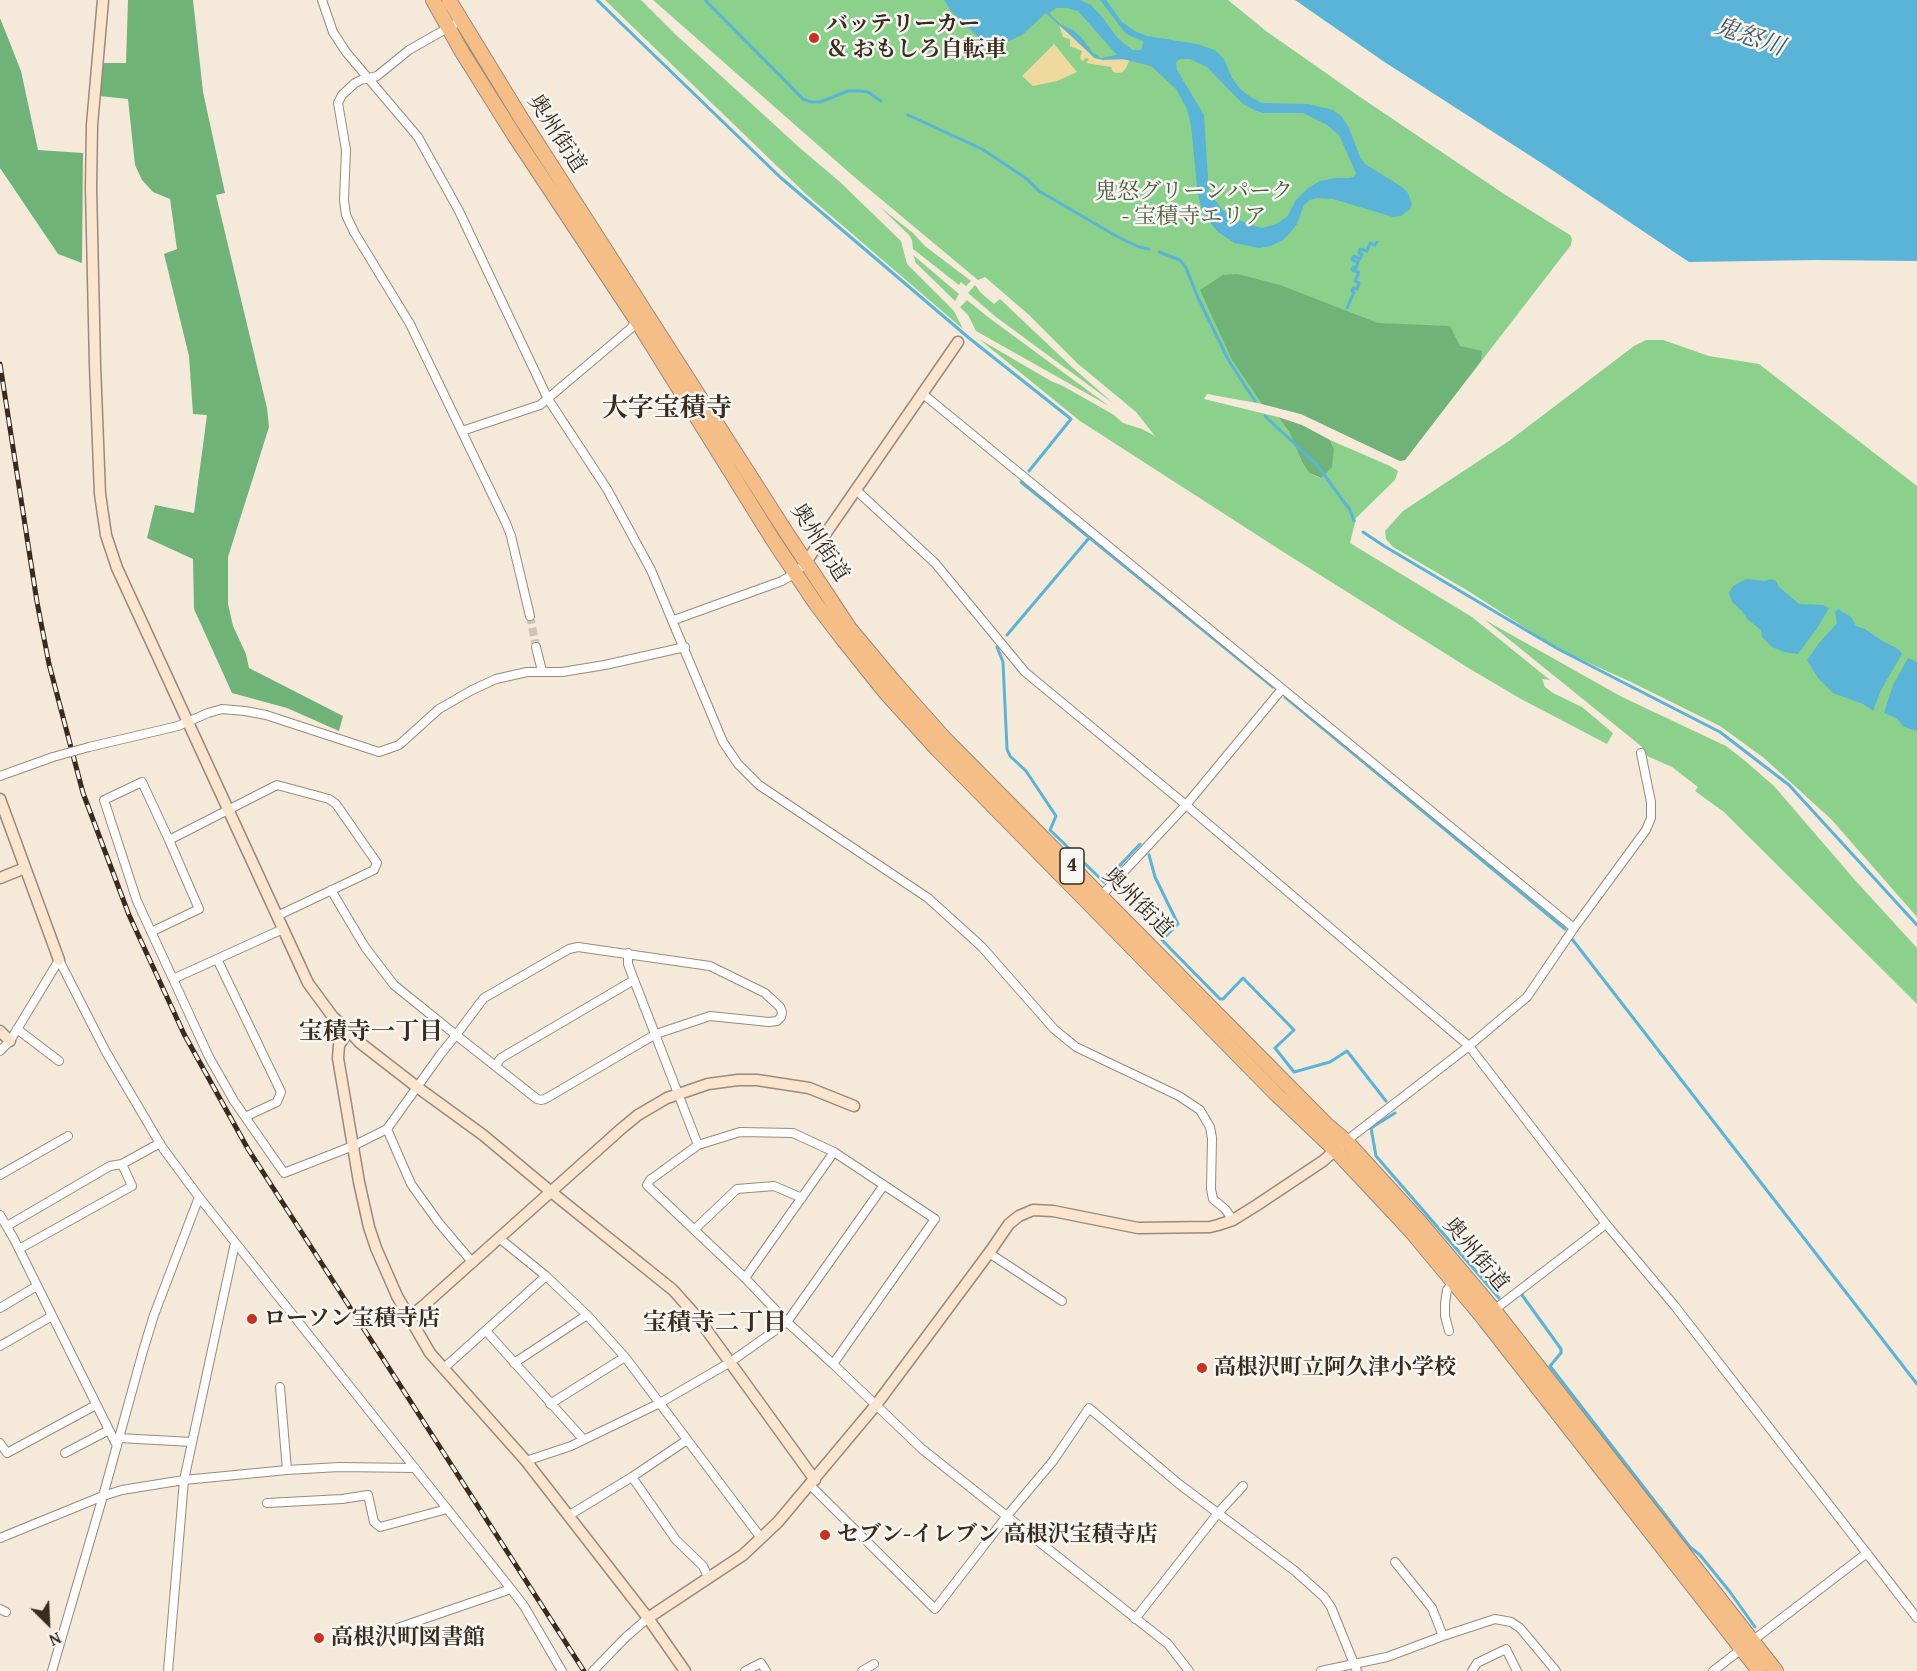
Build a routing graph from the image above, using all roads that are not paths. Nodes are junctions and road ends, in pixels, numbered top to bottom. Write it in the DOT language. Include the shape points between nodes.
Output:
graph roads {
  1 [pos="103,0"];
  2 [pos="322,0"];
  3 [pos="433,0"];
  4 [pos="449,0"];
  5 [pos="454,24"];
  6 [pos="368,79"];
  7 [pos="638,321"];
  8 [pos="958,342"];
  9 [pos="923,394"];
  10 [pos="548,399"];
  11 [pos="462,431"];
  12 [pos="856,490"];
  13 [pos="806,562"];
  14 [pos="795,573"];
  15 [pos="530,616"];
  16 [pos="674,620"];
  17 [pos="536,647"];
  18 [pos="685,647"];
  19 [pos="542,672"];
  20 [pos="1282,688"];
  21 [pos="188,722"];
  22 [pos="1641,753"];
  23 [pos="0,776"];
  24 [pos="0,799"];
  25 [pos="1186,805"];
  26 [pos="227,810"];
  27 [pos="168,840"];
  28 [pos="25,868"];
  29 [pos="0,878"];
  30 [pos="332,890"];
  31 [pos="1101,896"];
  32 [pos="277,916"];
  33 [pos="1574,928"];
  34 [pos="283,929"];
  35 [pos="151,932"];
  36 [pos="628,953"];
  37 [pos="217,959"];
  38 [pos="59,960"];
  39 [pos="173,979"];
  40 [pos="634,980"];
  41 [pos="17,1029"];
  42 [pos="0,1031"];
  43 [pos="349,1031"];
  44 [pos="656,1034"];
  45 [pos="456,1035"];
  46 [pos="10,1041"];
  47 [pos="1469,1046"];
  48 [pos="0,1051"];
  49 [pos="59,1061"];
  50 [pos="495,1066"];
  51 [pos="417,1087"];
  52 [pos="679,1094"];
  53 [pos="855,1106"];
  54 [pos="244,1117"];
  55 [pos="387,1129"];
  56 [pos="68,1136"];
  57 [pos="1346,1141"];
  58 [pos="160,1143"];
  59 [pos="698,1145"];
  60 [pos="353,1146"];
  61 [pos="1335,1150"];
  62 [pos="834,1152"];
  63 [pos="122,1164"];
  64 [pos="0,1175"];
  65 [pos="884,1185"];
  66 [pos="550,1191"];
  67 [pos="199,1197"];
  68 [pos="802,1198"];
  69 [pos="0,1215"];
  70 [pos="1233,1220"];
  71 [pos="1606,1224"];
  72 [pos="7,1226"];
  73 [pos="695,1229"];
  74 [pos="499,1238"];
  75 [pos="235,1243"];
  76 [pos="19,1249"];
  77 [pos="989,1253"];
  78 [pos="473,1263"];
  79 [pos="546,1276"];
  80 [pos="745,1278"];
  81 [pos="1453,1282"];
  82 [pos="37,1286"];
  83 [pos="1062,1301"];
  84 [pos="0,1308"];
  85 [pos="1494,1310"];
  86 [pos="587,1315"];
  87 [pos="52,1316"];
  88 [pos="409,1317"];
  89 [pos="787,1322"];
  90 [pos="486,1331"];
  91 [pos="1449,1331"];
  92 [pos="0,1346"];
  93 [pos="625,1357"];
  94 [pos="514,1363"];
  95 [pos="729,1363"];
  96 [pos="833,1364"];
  97 [pos="443,1369"];
  98 [pos="280,1387"];
  99 [pos="660,1403"];
  100 [pos="550,1404"];
  101 [pos="96,1405"];
  102 [pos="876,1406"];
  103 [pos="109,1430"];
  104 [pos="583,1439"];
  105 [pos="687,1440"];
  106 [pos="118,1442"];
  107 [pos="192,1442"];
  108 [pos="0,1443"];
  109 [pos="65,1452"];
  110 [pos="526,1461"];
  111 [pos="415,1468"];
  112 [pos="287,1470"];
  113 [pos="633,1477"];
  114 [pos="184,1480"];
  115 [pos="813,1482"];
  116 [pos="1243,1486"];
  117 [pos="103,1496"];
  118 [pos="267,1503"];
  119 [pos="447,1509"];
  120 [pos="1218,1512"];
  121 [pos="568,1516"];
  122 [pos="1006,1517"];
  123 [pos="0,1538"];
  124 [pos="761,1538"];
  125 [pos="1867,1553"];
  126 [pos="1395,1562"];
  127 [pos="708,1577"];
  128 [pos="511,1589"];
  129 [pos="648,1618"];
  130 [pos="1135,1618"];
  131 [pos="1917,1618"];
  132 [pos="380,1634"];
  133 [pos="1443,1636"];
  134 [pos="1747,1645"];
  135 [pos="874,1664"];
  136 [pos="1355,1667"];
  137 [pos="52,1671"];
  138 [pos="168,1671"];
  139 [pos="562,1671"];
  140 [pos="593,1671"];
  141 [pos="685,1671"];
  142 [pos="745,1671"];
  143 [pos="766,1671"];
  144 [pos="862,1671"];
  145 [pos="1189,1671"];
  146 [pos="1321,1671"];
  147 [pos="1472,1671"];
  148 [pos="1517,1671"];
  149 [pos="1556,1671"];
  150 [pos="1713,1671"];
  151 [pos="1759,1671"];
  152 [pos="1776,1671"];
  1 -- 21 [label="street" via="92,125 91,188 100,494 106,535 117,568"];
  2 -- 6 [label="street" via="333,32"];
  3 -- 5 [label="highway, 奥州街道 / 4"];
  4 -- 5 [label="highway, 奥州街道 / 4"];
  5 -- 6 [label="street"];
  5 -- 7 [label="highway, 奥州街道 / 4" via="514,135"];
  5 -- 13 [label="highway, 奥州街道 / 4" via="521,118"];
  6 -- 10 [label="street" via="418,137 459,211"];
  6 -- 11 [label="street" via="355,83 338,103 346,150 346,215 410,324"];
  7 -- 10 [label="street"];
  7 -- 14 [label="highway, 奥州街道 / 4"];
  8 -- 9 [label="street"];
  9 -- 12 [label="street"];
  9 -- 20 [label="street"];
  10 -- 11 [label="street"];
  10 -- 16 [label="street" via="626,521"];
  11 -- 15 [label="street" via="508,530"];
  12 -- 13 [label="street"];
  12 -- 25 [label="street" via="935,563 1025,672"];
  13 -- 14 [label="street"];
  13 -- 31 [label="highway, 奥州街道 / 4" via="850,629 896,684"];
  14 -- 16 [label="street"];
  14 -- 61 [label="highway, 奥州街道 / 4" via="885,692 937,749"];
  16 -- 18 [label="street"];
  17 -- 19 [label="street"];
  18 -- 19 [label="street" via="605,665"];
  18 -- 70 [label="street" via="723,742 749,776 928,898 982,947 1054,1029 1076,1047 1200,1110 1212,1138 1213,1199"];
  19 -- 21 [label="street" via="527,672 472,690 439,710 399,745 379,752 245,711 222,710"];
  20 -- 25 [label="street"];
  20 -- 33 [label="street"];
  21 -- 23 [label="street, bridge" via="52,757"];
  21 -- 26 [label="street"];
  22 -- 33 [label="street" via="1651,818"];
  24 -- 28 [label="street"];
  25 -- 31 [label="street"];
  25 -- 47 [label="street"];
  26 -- 27 [label="street"];
  26 -- 30 [label="street" via="277,785 336,804 377,863 374,870"];
  26 -- 32 [label="street"];
  27 -- 35 [label="street" via="199,909"];
  27 -- 35 [label="street" via="142,782 104,800"];
  28 -- 29 [label="street"];
  28 -- 38 [label="street"];
  30 -- 32 [label="street"];
  30 -- 45 [label="street" via="365,947 394,985"];
  31 -- 57 [label="highway, 奥州街道 / 4"];
  32 -- 34 [label="street"];
  33 -- 47 [label="street" via="1527,997"];
  34 -- 37 [label="street"];
  34 -- 43 [label="street" via="308,983 333,1017"];
  35 -- 39 [label="street"];
  36 -- 40 [label="street"];
  36 -- 44 [label="street" via="720,970 765,993 782,1012 777,1021 769,1022 710,1016"];
  36 -- 45 [label="street" via="569,949 484,998"];
  37 -- 39 [label="street"];
  37 -- 54 [label="street" via="281,1092 277,1102"];
  38 -- 41 [label="street"];
  38 -- 58 [label="street" via="106,1052"];
  39 -- 54 [label="street" via="209,1057"];
  40 -- 44 [label="street"];
  40 -- 50 [label="street" via="501,1058"];
  41 -- 46 [label="street"];
  41 -- 49 [label="street"];
  42 -- 46 [label="street"];
  43 -- 51 [label="street"];
  43 -- 60 [label="street" via="339,1045 338,1058"];
  44 -- 50 [label="street" via="541,1100"];
  44 -- 52 [label="street"];
  45 -- 50 [label="street"];
  45 -- 51 [label="street"];
  46 -- 48 [label="street"];
  47 -- 57 [label="street"];
  47 -- 71 [label="street"];
  51 -- 55 [label="street"];
  51 -- 66 [label="street" via="483,1134"];
  52 -- 53 [label="street" via="708,1084 757,1080 809,1088"];
  52 -- 59 [label="street"];
  52 -- 66 [label="street" via="638,1115"];
  54 -- 60 [label="street" via="284,1173"];
  55 -- 60 [label="street"];
  55 -- 78 [label="street" via="411,1184"];
  56 -- 64 [label="street"];
  57 -- 61 [label="street"];
  57 -- 85 [label="highway, 奥州街道 / 4"];
  58 -- 63 [label="street"];
  58 -- 67 [label="street"];
  59 -- 62 [label="street" via="740,1132 793,1133"];
  59 -- 73 [label="street" via="647,1185"];
  60 -- 88 [label="street" via="369,1227 388,1279"];
  61 -- 70 [label="street"];
  61 -- 81 [label="highway, 奥州街道 / 4"];
  62 -- 65 [label="street"];
  62 -- 68 [label="street"];
  63 -- 72 [label="street" via="110,1166"];
  63 -- 76 [label="street" via="132,1186"];
  65 -- 89 [label="street"];
  65 -- 96 [label="street" via="935,1219"];
  66 -- 74 [label="street"];
  66 -- 95 [label="street" via="673,1290"];
  67 -- 75 [label="street"];
  67 -- 106 [label="street" via="154,1316"];
  68 -- 73 [label="street" via="774,1186 737,1189"];
  68 -- 80 [label="street"];
  69 -- 72 [label="street"];
  70 -- 77 [label="street" via="1210,1227 1138,1228 1033,1210 1009,1224"];
  71 -- 85 [label="street"];
  71 -- 125 [label="street"];
  72 -- 76 [label="street"];
  73 -- 80 [label="street"];
  74 -- 78 [label="street"];
  74 -- 79 [label="street"];
  75 -- 107 [label="street"];
  75 -- 111 [label="street"];
  76 -- 82 [label="street"];
  77 -- 83 [label="street"];
  77 -- 102 [label="street"];
  78 -- 88 [label="street"];
  79 -- 86 [label="street"];
  79 -- 90 [label="street"];
  80 -- 89 [label="street"];
  81 -- 91 [label="street" via="1444,1303"];
  81 -- 134 [label="highway, 奥州街道 / 4"];
  82 -- 84 [label="street"];
  82 -- 87 [label="street"];
  85 -- 134 [label="highway, 奥州街道 / 4"];
  86 -- 93 [label="street"];
  86 -- 94 [label="street"];
  87 -- 92 [label="street"];
  87 -- 101 [label="street"];
  88 -- 97 [label="street"];
  89 -- 95 [label="street"];
  89 -- 96 [label="street"];
  90 -- 94 [label="street"];
  90 -- 97 [label="street"];
  93 -- 99 [label="street"];
  93 -- 100 [label="street"];
  94 -- 100 [label="street"];
  95 -- 99 [label="street"];
  95 -- 115 [label="street"];
  96 -- 102 [label="street"];
  97 -- 110 [label="street"];
  98 -- 112 [label="street"];
  99 -- 104 [label="street"];
  99 -- 105 [label="street"];
  100 -- 104 [label="street"];
  101 -- 103 [label="street"];
  101 -- 108 [label="street" via="7,1453"];
  102 -- 115 [label="street"];
  102 -- 122 [label="street"];
  103 -- 106 [label="street"];
  103 -- 109 [label="street"];
  104 -- 110 [label="street"];
  105 -- 113 [label="street"];
  105 -- 124 [label="street"];
  106 -- 107 [label="street"];
  106 -- 117 [label="street"];
  107 -- 114 [label="street"];
  110 -- 121 [label="street"];
  111 -- 112 [label="street"];
  111 -- 119 [label="street"];
  112 -- 114 [label="street"];
  113 -- 121 [label="street"];
  113 -- 127 [label="street" via="676,1540 703,1566"];
  114 -- 117 [label="street"];
  114 -- 138 [label="street"];
  115 -- 122 [label="street" via="935,1609"];
  115 -- 124 [label="street"];
  116 -- 120 [label="street"];
  117 -- 123 [label="street"];
  117 -- 137 [label="street"];
  118 -- 119 [label="street" via="368,1495 374,1522 380,1527"];
  119 -- 128 [label="street"];
  120 -- 122 [label="street" via="1089,1408 1053,1461"];
  120 -- 130 [label="street"];
  120 -- 136 [label="street" via="1324,1597"];
  121 -- 129 [label="street"];
  122 -- 130 [label="street"];
  124 -- 127 [label="street"];
  125 -- 131 [label="street"];
  125 -- 134 [label="street"];
  126 -- 133 [label="street" via="1432,1608"];
  127 -- 129 [label="street"];
  128 -- 132 [label="street"];
  128 -- 139 [label="street"];
  129 -- 140 [label="street"];
  129 -- 141 [label="street"];
  130 -- 145 [label="street" via="1168,1644"];
  133 -- 136 [label="street"];
  133 -- 149 [label="street" via="1502,1619 1520,1628"];
  134 -- 150 [label="street"];
  134 -- 151 [label="highway, 奥州街道 / 4"];
  134 -- 152 [label="highway, 奥州街道 / 4"];
  135 -- 144 [label="street"];
  136 -- 146 [label="street"];
  142 -- 143 [label="street" via="761,1663"];
  147 -- 148 [label="street" via="1477,1663 1506,1649"];
}
